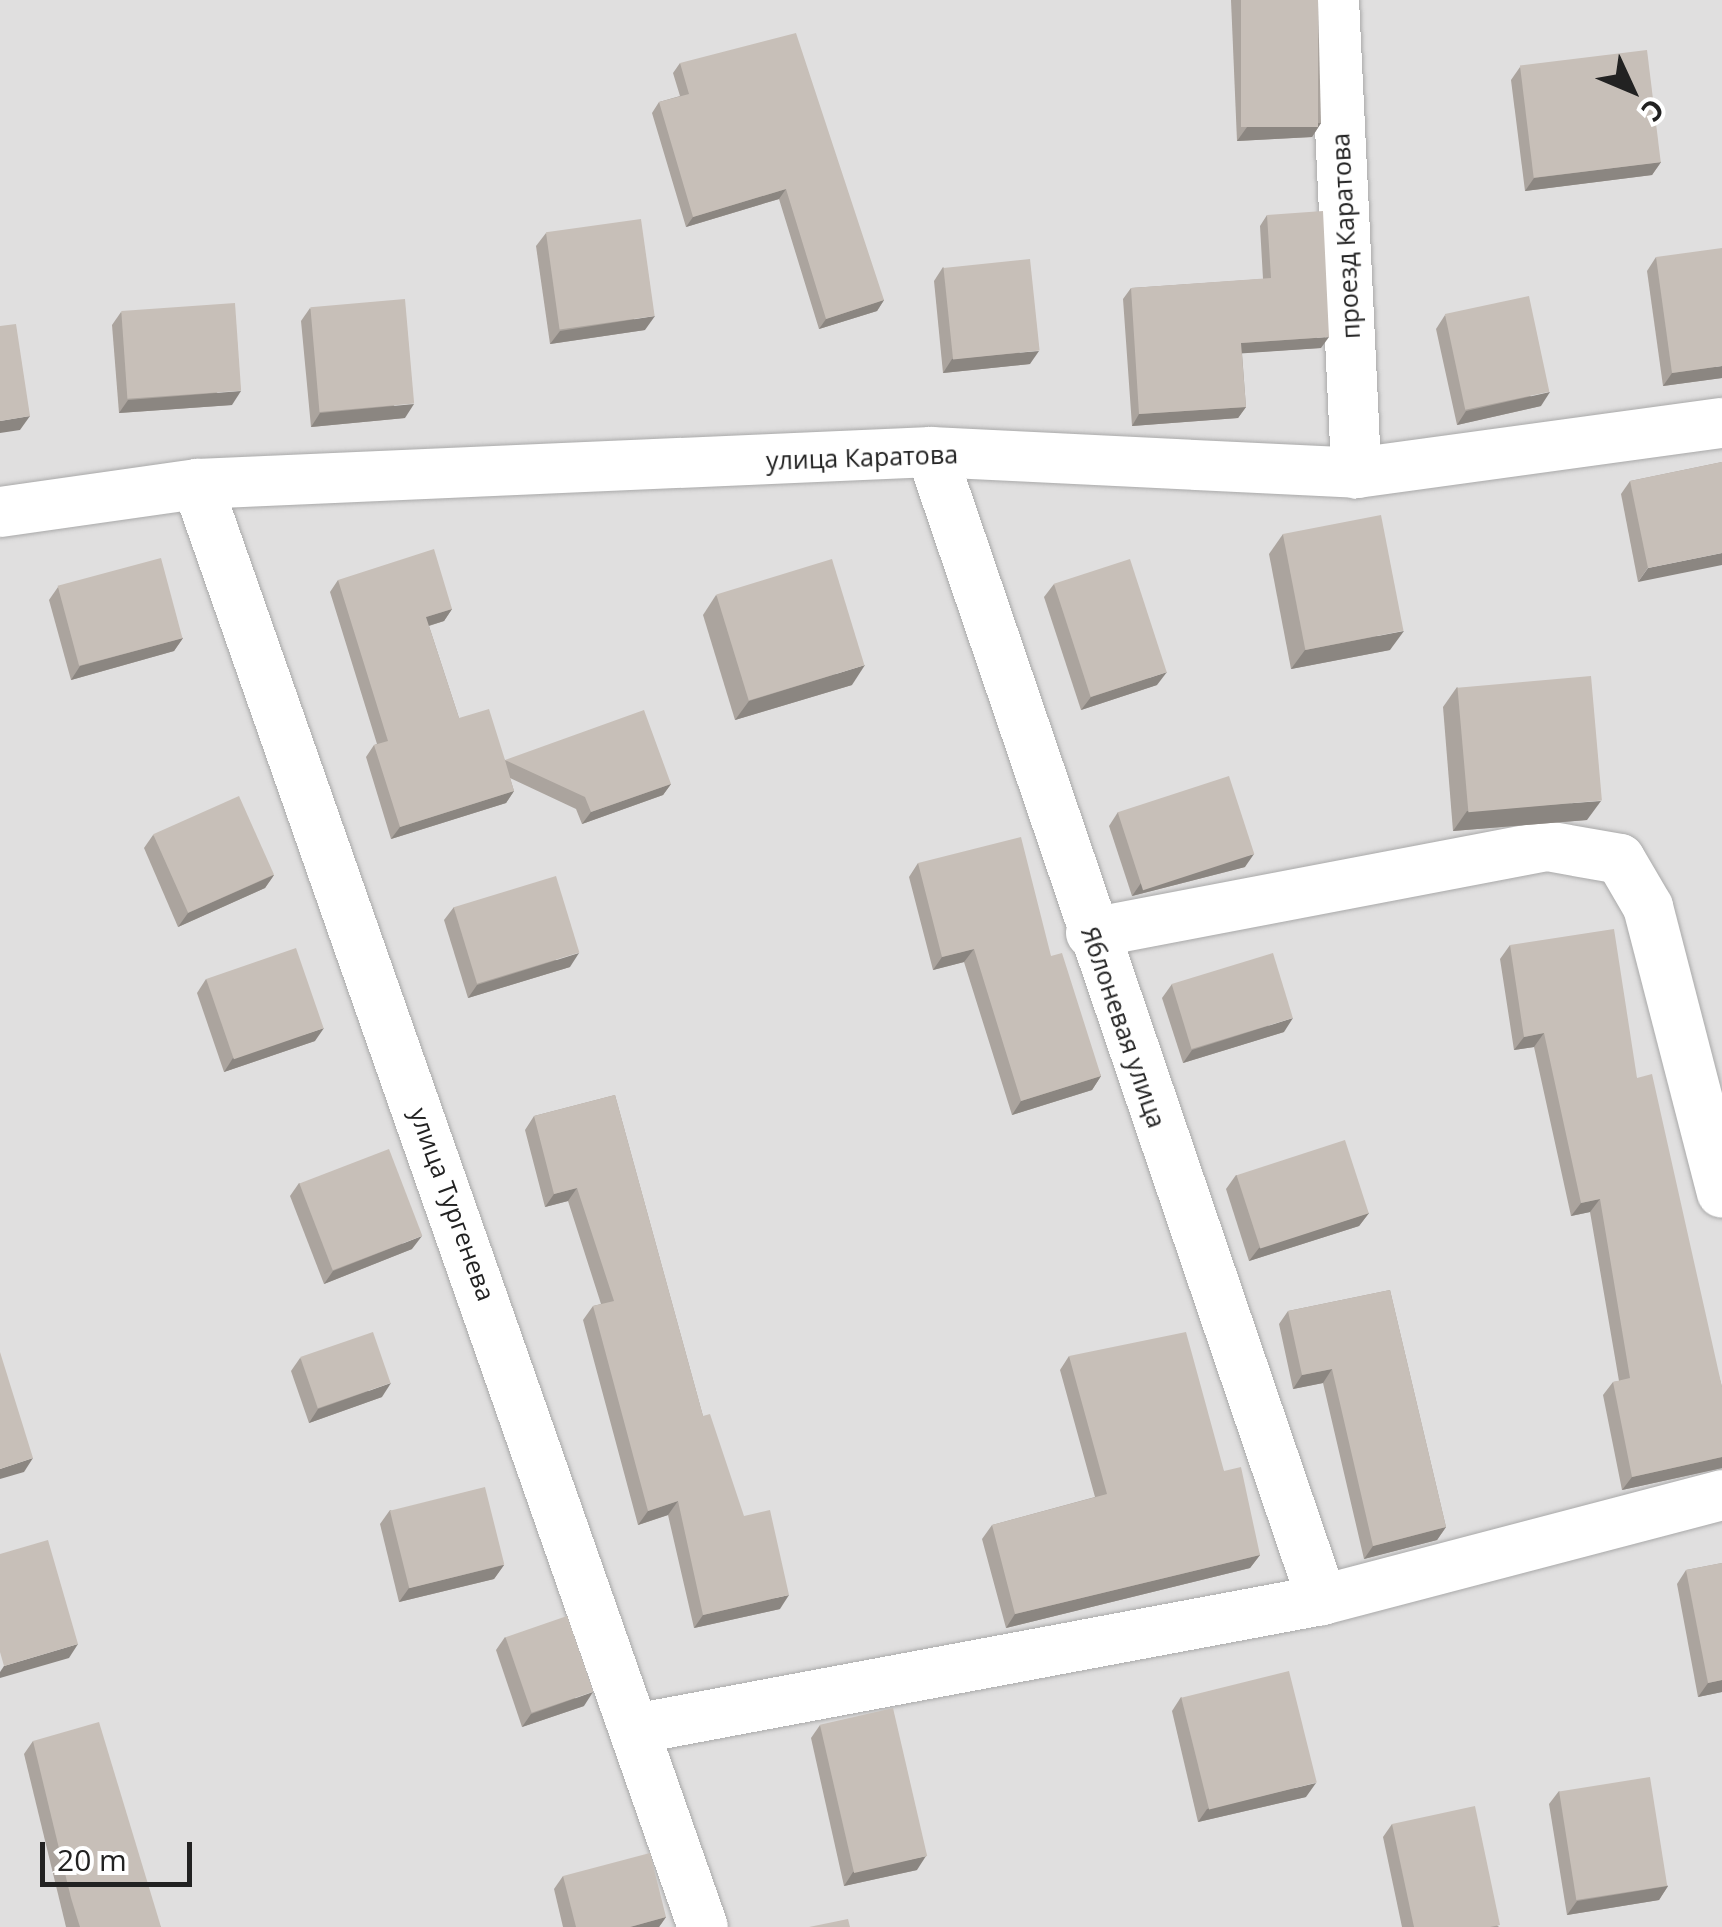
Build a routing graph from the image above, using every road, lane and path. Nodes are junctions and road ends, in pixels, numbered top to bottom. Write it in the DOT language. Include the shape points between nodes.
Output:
graph roads {
  1 [pos="1334,0"];
  2 [pos="1722,423"];
  3 [pos="931,452"];
  4 [pos="1356,472"];
  5 [pos="197,484"];
  6 [pos="0,512"];
  7 [pos="1092,932"];
  8 [pos="1722,1194"];
  9 [pos="1722,1495"];
  10 [pos="1322,1600"];
  11 [pos="640,1728"];
  12 [pos="703,1927"];
  1 -- 4 [label="street, проезд Каратова"];
  2 -- 4 [label="street, улица Каратова"];
  3 -- 4 [label="street, улица Каратова"];
  3 -- 5 [label="street, улица Каратова"];
  3 -- 7 [label="street, Яблоневая улица"];
  5 -- 6 [label="street, улица Каратова"];
  5 -- 11 [label="street, улица Тургенева"];
  7 -- 8 [label="street" via="1546,846 1620,858 1648,906"];
  7 -- 10 [label="street, Яблоневая улица"];
  9 -- 10 [label="street"];
  10 -- 11 [label="street"];
  11 -- 12 [label="street, улица Тургенева"];
}
